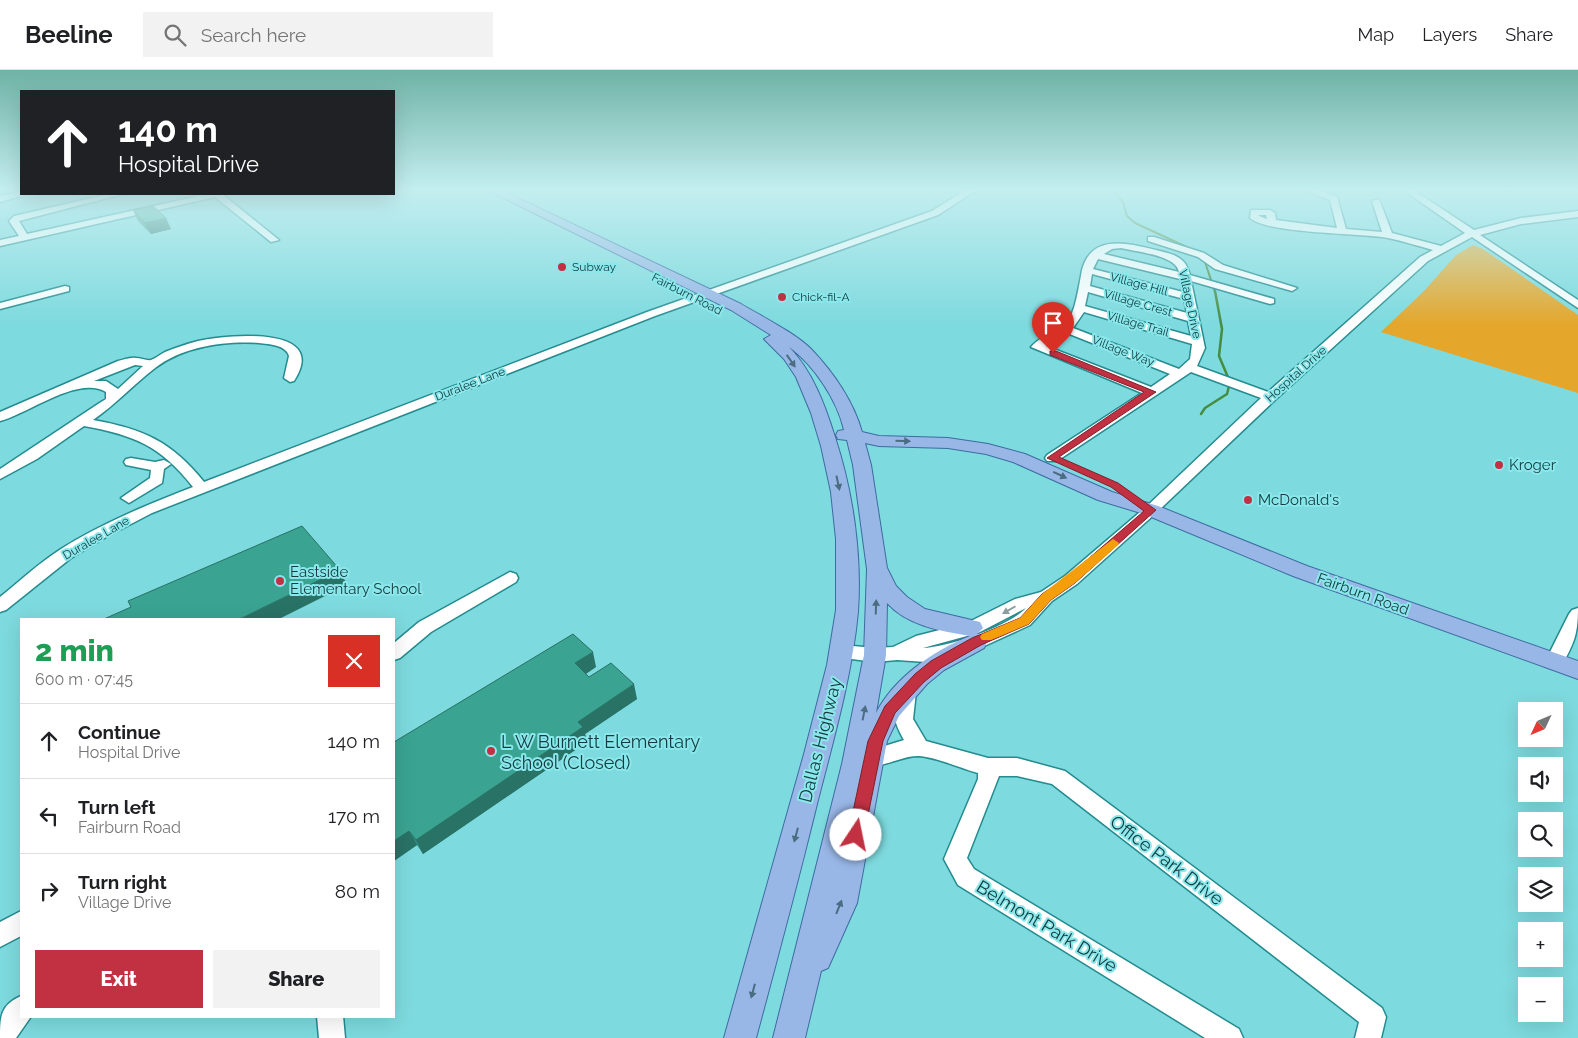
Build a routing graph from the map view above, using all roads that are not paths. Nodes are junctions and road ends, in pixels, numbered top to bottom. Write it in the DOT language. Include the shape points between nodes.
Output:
graph roads {
  1 [pos="22,234"];
  2 [pos="37,234"];
  3 [pos="267,234"];
  4 [pos="575,234"];
  5 [pos="880,234"];
  6 [pos="1338,234"];
  7 [pos="1388,234"];
  8 [pos="1472,234"];
  9 [pos="24,237"];
  10 [pos="274,240"];
  11 [pos="1151,240"];
  12 [pos="1368,242"];
  13 [pos="0,243"];
  14 [pos="1115,245"];
  15 [pos="1440,249"];
  16 [pos="1096,255"];
  17 [pos="1220,267"];
  18 [pos="1087,270"];
  19 [pos="1187,278"];
  20 [pos="1206,282"];
  21 [pos="1082,287"];
  22 [pos="1292,288"];
  23 [pos="64,289"];
  24 [pos="701,295"];
  25 [pos="1191,298"];
  26 [pos="1270,301"];
  27 [pos="1578,304"];
  28 [pos="0,306"];
  29 [pos="1078,307"];
  30 [pos="1194,319"];
  31 [pos="1066,329"];
  32 [pos="1198,342"];
  33 [pos="152,364"];
  34 [pos="1185,370"];
  35 [pos="290,378"];
  36 [pos="64,388"];
  37 [pos="1151,392"];
  38 [pos="1270,397"];
  39 [pos="112,400"];
  40 [pos="0,417"];
  41 [pos="82,422"];
  42 [pos="855,435"];
  43 [pos="826,436"];
  44 [pos="1052,458"];
  45 [pos="176,460"];
  46 [pos="131,462"];
  47 [pos="156,467"];
  48 [pos="0,475"];
  49 [pos="197,490"];
  50 [pos="129,498"];
  51 [pos="1151,510"];
  52 [pos="877,569"];
  53 [pos="510,578"];
  54 [pos="0,606"];
  55 [pos="1578,614"];
  56 [pos="974,635"];
  57 [pos="395,652"];
  58 [pos="842,652"];
  59 [pos="886,654"];
  60 [pos="1554,662"];
  61 [pos="1578,670"];
  62 [pos="906,692"];
  63 [pos="919,748"];
  64 [pos="872,758"];
  65 [pos="988,767"];
  66 [pos="20,924"];
  67 [pos="0,934"];
  68 [pos="798,1000"];
  69 [pos="20,1010"];
  70 [pos="330,1018"];
  71 [pos="0,1038"];
  72 [pos="332,1038"];
  73 [pos="740,1038"];
  74 [pos="789,1038"];
  75 [pos="1230,1038"];
  76 [pos="1368,1038"];
  1 -- 9 [label="street"];
  2 -- 9 [label="street"];
  3 -- 10 [label="street"];
  4 -- 24 [label="main road, Fairburn Road"];
  5 -- 24 [label="street, Duralee Lane"];
  6 -- 12 [label="street"];
  7 -- 15 [label="street"];
  8 -- 15 [label="street, Hospital Drive"];
  8 -- 27 [label="street"];
  9 -- 13 [label="street"];
  11 -- 17 [label="street" via="1201,255"];
  14 -- 16 [label="street"];
  14 -- 19 [label="street, Village Drive" via="1175,258 1183,266"];
  15 -- 38 [label="street, Hospital Drive" via="1424,259"];
  16 -- 18 [label="street"];
  16 -- 19 [label="street"];
  17 -- 20 [label="street"];
  17 -- 22 [label="street"];
  18 -- 21 [label="street"];
  18 -- 25 [label="street, Village Hill"];
  19 -- 20 [label="street"];
  19 -- 25 [label="street, Village Drive"];
  20 -- 26 [label="street"];
  21 -- 29 [label="street"];
  21 -- 30 [label="street, Village Crest"];
  23 -- 28 [label="street"];
  24 -- 42 [label="main road, Fairburn Road" via="756,318 806,352 840,398"];
  24 -- 43 [label="main road, Fairburn Road, one-way" via="756,329 786,353 808,387"];
  24 -- 49 [label="street, Duralee Lane"];
  25 -- 30 [label="street, Village Drive"];
  29 -- 31 [label="street" via="1078,313"];
  29 -- 32 [label="street, Village Trail"];
  30 -- 32 [label="street, Village Drive"];
  31 -- 34 [label="street, Village Way"];
  31 -- 37 [label="street" via="1037,347"];
  32 -- 34 [label="street, Village Drive" via="1196,359"];
  33 -- 35 [label="street" via="206,344 263,339 287,345 296,355"];
  33 -- 36 [label="street" via="135,361 122,364"];
  33 -- 39 [label="street"];
  34 -- 37 [label="street"];
  34 -- 38 [label="street, Village Way"];
  36 -- 39 [label="street" via="102,384 112,390"];
  36 -- 40 [label="street"];
  37 -- 44 [label="street"];
  38 -- 51 [label="street, Hospital Drive"];
  39 -- 41 [label="street"];
  41 -- 45 [label="street" via="142,435 166,448"];
  41 -- 48 [label="street"];
  42 -- 43 [label="main road, Fairburn Road"];
  42 -- 44 [label="main road, Fairburn Road" via="876,427 957,432 1005,442"];
  42 -- 51 [label="main road, Fairburn Road, one-way" via="879,440 948,442 988,449 1050,471 1105,496"];
  42 -- 52 [label="main road"];
  43 -- 58 [label="main road, Dallas Highway, one-way" via="841,501 846,543 847,610"];
  44 -- 51 [label="main road, Fairburn Road" via="1115,485"];
  45 -- 47 [label="street"];
  45 -- 49 [label="street" via="178,470"];
  46 -- 47 [label="street"];
  47 -- 50 [label="street" via="157,480"];
  49 -- 54 [label="street, Duralee Lane" via="100,533 65,554"];
  51 -- 56 [label="street, Hospital Drive" via="1071,580 1046,597 1024,621"];
  51 -- 60 [label="main road, Fairburn Road" via="1307,573"];
  52 -- 56 [label="main road" via="891,594 905,608 932,622"];
  59 -- 52 [label="main road, one-way"];
  53 -- 57 [label="street" via="425,627"];
  55 -- 60 [label="street"];
  56 -- 59 [label="street, Hospital Drive" via="926,654"];
  56 -- 62 [label="main road"];
  58 -- 59 [label="street, Hospital Drive"];
  58 -- 73 [label="main road, Dallas Highway, one-way"];
  68 -- 59 [label="main road, one-way" via="855,764"];
  60 -- 61 [label="main road, Fairburn Road"];
  62 -- 63 [label="street" via="903,720"];
  62 -- 64 [label="main road" via="890,710"];
  63 -- 64 [label="street, Office Park Drive" via="900,749"];
  63 -- 65 [label="street, Office Park Drive"];
  68 -- 64 [label="main road, one-way" via="842,903"];
  65 -- 75 [label="street, Belmont Park Drive" via="989,779 955,859 966,877"];
  65 -- 76 [label="street, Office Park Drive" via="1018,767 1058,777 1373,1017"];
  66 -- 67 [label="street"];
  68 -- 74 [label="main road"];
  69 -- 71 [label="street"];
  70 -- 72 [label="street"];
}
